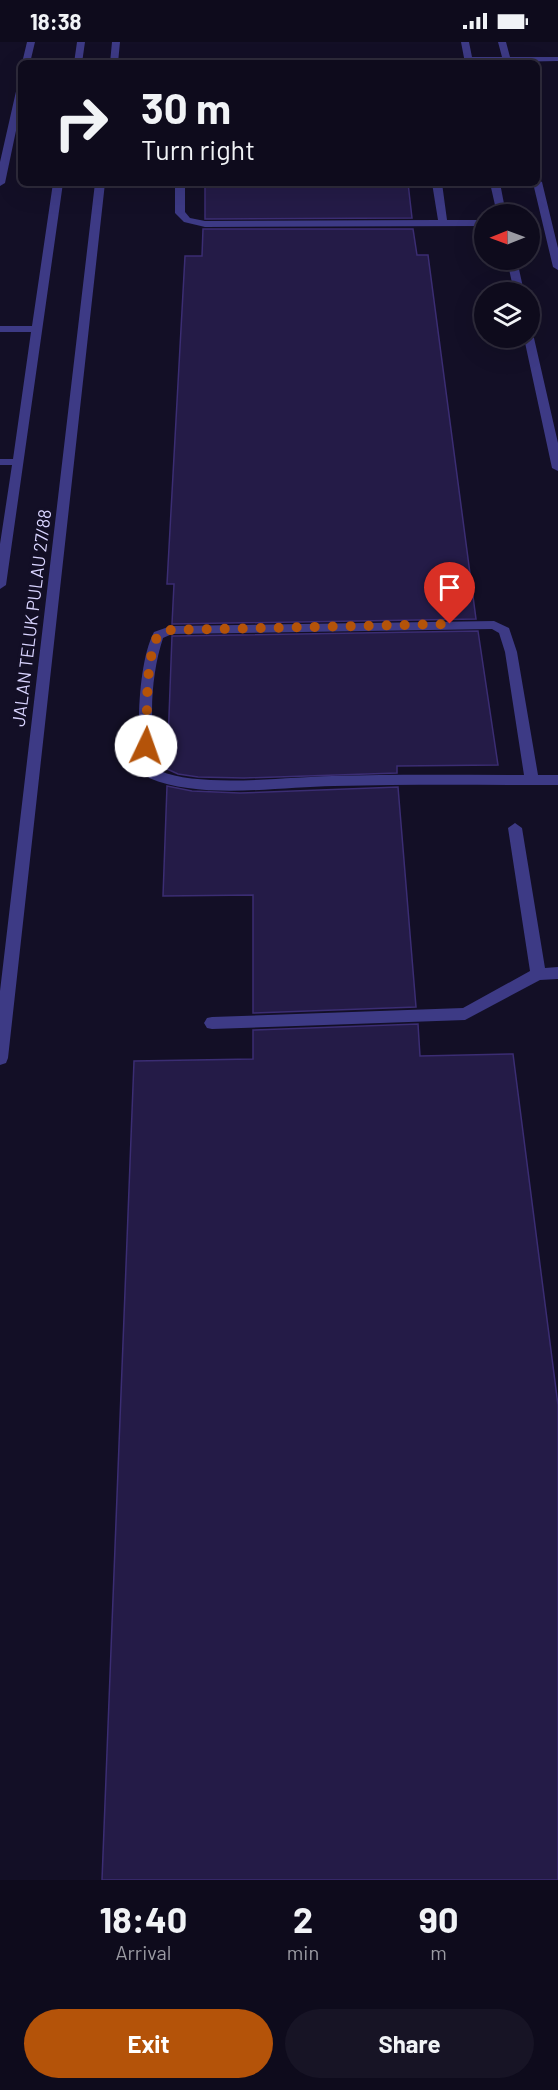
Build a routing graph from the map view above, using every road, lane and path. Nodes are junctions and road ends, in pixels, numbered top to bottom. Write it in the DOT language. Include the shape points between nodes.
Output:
graph roads {
  1 [pos="31,42"];
  2 [pos="81,42"];
  3 [pos="116,42"];
  4 [pos="465,42"];
  5 [pos="502,42"];
  6 [pos="558,59"];
  7 [pos="27,60"];
  8 [pos="78,60"];
  9 [pos="114,60"];
  10 [pos="469,60"];
  11 [pos="507,60"];
  12 [pos="532,60"];
  13 [pos="18,101"];
  14 [pos="0,183"];
  15 [pos="58,186"];
  16 [pos="100,186"];
  17 [pos="180,186"];
  18 [pos="437,186"];
  19 [pos="496,186"];
  20 [pos="538,186"];
  21 [pos="500,204"];
  22 [pos="443,223"];
  23 [pos="474,223"];
  24 [pos="558,267"];
  25 [pos="0,329"];
  26 [pos="37,329"];
  27 [pos="531,348"];
  28 [pos="0,462"];
  29 [pos="17,462"];
  30 [pos="558,468"];
  31 [pos="0,585"];
  32 [pos="532,780"];
  33 [pos="558,780"];
  34 [pos="515,828"];
  35 [pos="558,973"];
  36 [pos="538,974"];
  37 [pos="212,1023"];
  38 [pos="0,1058"];
  1 -- 7 [label="street"];
  2 -- 8 [label="street"];
  3 -- 9 [label="street"];
  4 -- 10 [label="street"];
  5 -- 11 [label="street"];
  6 -- 12 [label="street"];
  13 -- 14 [label="street"];
  15 -- 26 [label="street, JALAN TELUK PULAU 27/88"];
  16 -- 38 [label="street, JALAN TELUK PULAU 27/88"];
  17 -- 22 [label="street" via="180,213 187,220 205,224"];
  18 -- 22 [label="street"];
  19 -- 21 [label="street"];
  20 -- 24 [label="street"];
  22 -- 23 [label="street"];
  25 -- 26 [label="street"];
  26 -- 29 [label="street, JALAN TELUK PULAU 27/88"];
  27 -- 30 [label="street"];
  28 -- 29 [label="street"];
  29 -- 31 [label="street, JALAN TELUK PULAU 27/88"];
  32 -- 32 [label="street" via="201,785 173,782 154,774 146,746 154,644 158,635 171,630 494,625 505,631 511,651"];
  32 -- 33 [label="street"];
  34 -- 36 [label="street"];
  35 -- 36 [label="street"];
  36 -- 37 [label="street" via="465,1014"];
}
